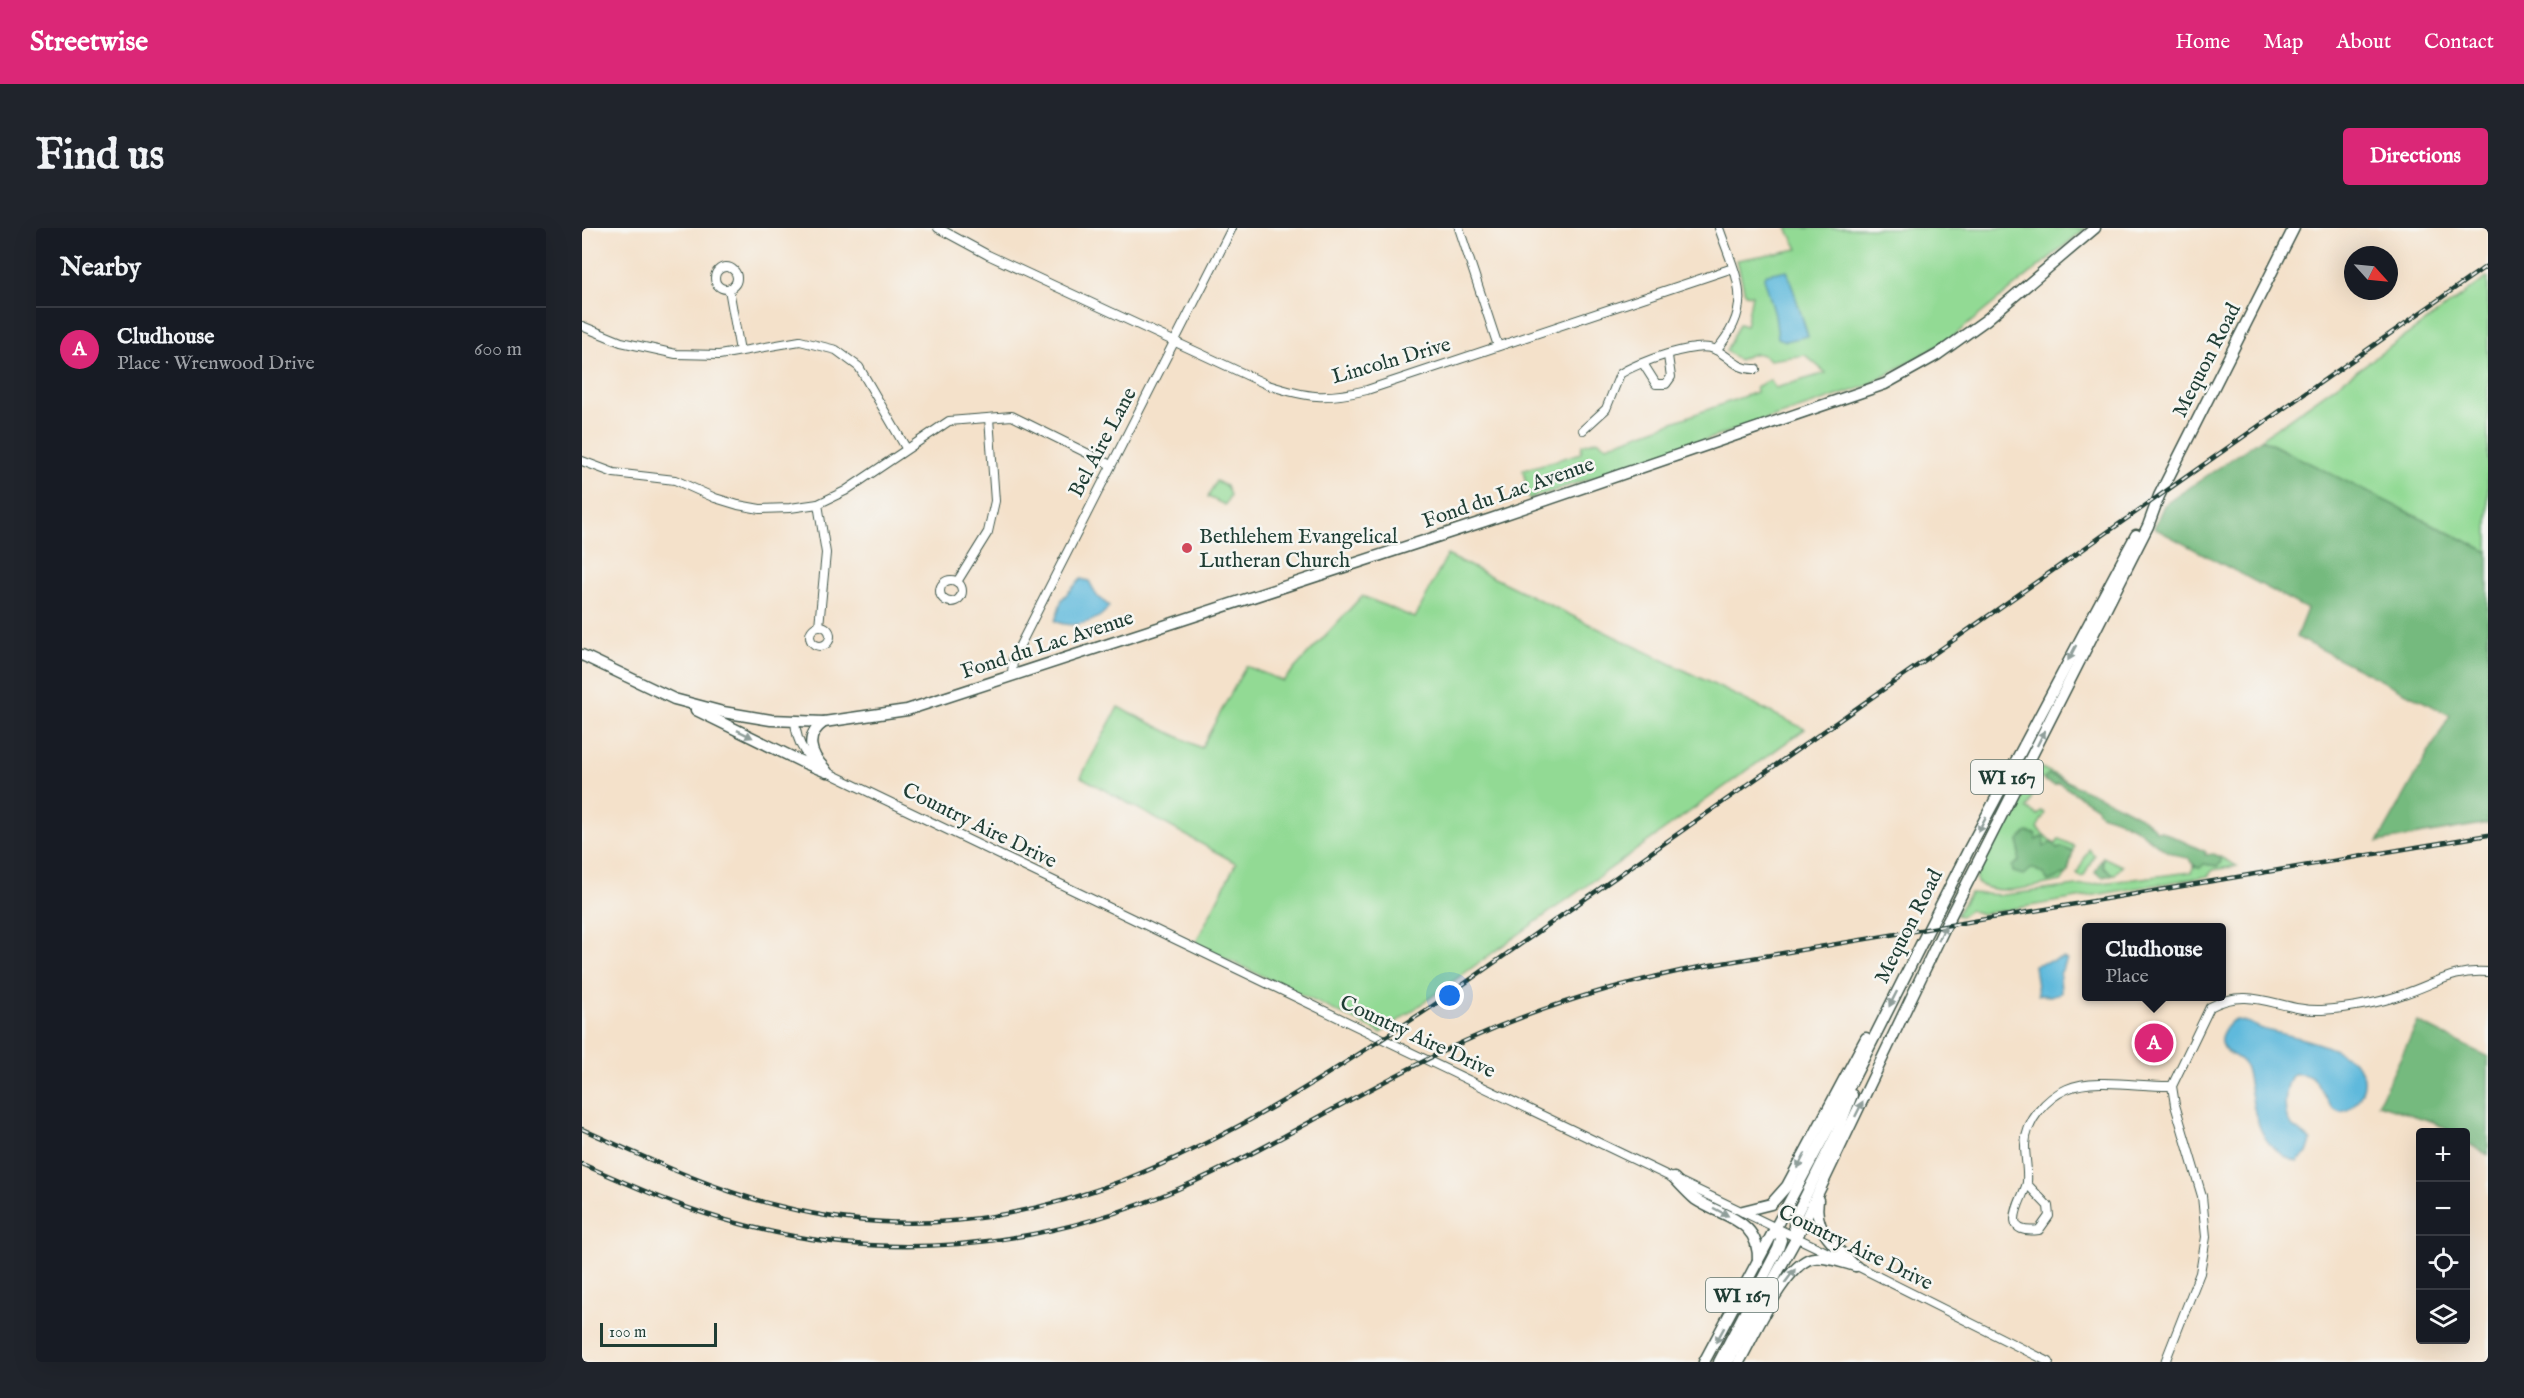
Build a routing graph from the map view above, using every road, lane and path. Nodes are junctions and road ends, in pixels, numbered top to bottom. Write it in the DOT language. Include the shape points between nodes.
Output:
graph roads {
  1 [pos="938,228"];
  2 [pos="1232,228"];
  3 [pos="1459,228"];
  4 [pos="1719,228"];
  5 [pos="2096,228"];
  6 [pos="2294,228"];
  7 [pos="1733,268"];
  8 [pos="729,289"];
  9 [pos="582,326"];
  10 [pos="1175,342"];
  11 [pos="1498,346"];
  12 [pos="1716,350"];
  13 [pos="740,351"];
  14 [pos="1668,356"];
  15 [pos="1644,364"];
  16 [pos="1756,369"];
  17 [pos="989,418"];
  18 [pos="1583,430"];
  19 [pos="906,448"];
  20 [pos="582,461"];
  21 [pos="1111,465"];
  22 [pos="818,504"];
  23 [pos="2153,511"];
  24 [pos="957,582"];
  25 [pos="819,626"];
  26 [pos="582,654"];
  27 [pos="1012,675"];
  28 [pos="674,699"];
  29 [pos="795,722"];
  30 [pos="824,722"];
  31 [pos="828,772"];
  32 [pos="2488,972"];
  33 [pos="2226,999"];
  34 [pos="2220,1001"];
  35 [pos="1882,1020"];
  36 [pos="1869,1047"];
  37 [pos="2172,1086"];
  38 [pos="1674,1179"];
  39 [pos="2027,1184"];
  40 [pos="1820,1190"];
  41 [pos="1743,1211"];
  42 [pos="1777,1228"];
  43 [pos="1797,1237"];
  44 [pos="1758,1266"];
  45 [pos="1856,1266"];
  46 [pos="1704,1362"];
  47 [pos="1719,1362"];
  48 [pos="1728,1362"];
  49 [pos="1739,1362"];
  50 [pos="2049,1362"];
  51 [pos="2165,1362"];
  1 -- 10 [label="street, Lincoln Drive"];
  2 -- 10 [label="street, Bel Aire Lane"];
  3 -- 11 [label="street"];
  4 -- 7 [label="street"];
  5 -- 27 [label="main road, Fond du Lac Avenue" via="1986,320 1937,356 1885,384 1480,523"];
  6 -- 23 [label="main road, Mequon Road / WI 167"];
  7 -- 11 [label="street, Lincoln Drive"];
  7 -- 12 [label="street" via="1741,292 1741,307"];
  8 -- 13 [label="street"];
  9 -- 13 [label="street" via="621,342 676,354 719,355"];
  10 -- 11 [label="street, Lincoln Drive" via="1268,385 1303,396 1333,398"];
  10 -- 21 [label="street, Bel Aire Lane"];
  12 -- 14 [label="street" via="1701,346"];
  12 -- 16 [label="street" via="1742,369"];
  13 -- 19 [label="street" via="800,341 836,350 859,367"];
  14 -- 15 [label="street"];
  14 -- 15 [label="street" via="1671,377 1666,384 1656,384"];
  15 -- 18 [label="street" via="1620,374 1603,414"];
  17 -- 19 [label="street" via="949,421"];
  17 -- 21 [label="street" via="1012,416"];
  17 -- 24 [label="street" via="995,501 988,532"];
  19 -- 22 [label="street" via="872,475"];
  20 -- 22 [label="street" via="614,473 675,480 738,505 760,509"];
  21 -- 27 [label="street, Bel Aire Lane" via="1013,659"];
  22 -- 25 [label="street" via="826,553"];
  23 -- 35 [label="main road, Mequon Road / WI 167, one-way" via="2142,523 2084,631"];
  40 -- 23 [label="main road, Mequon Road / WI 167, one-way" via="1946,925"];
  26 -- 28 [label="main road, Fond du Lac Avenue"];
  27 -- 30 [label="main road, Fond du Lac Avenue" via="907,710"];
  28 -- 29 [label="main road, Fond du Lac Avenue" via="723,712"];
  28 -- 31 [label="main road, one-way"];
  29 -- 30 [label="main road, Fond du Lac Avenue"];
  29 -- 31 [label="street, Country Aire Drive" via="804,753"];
  30 -- 31 [label="main road" via="814,732 810,747"];
  31 -- 38 [label="street, Country Aire Drive"];
  32 -- 33 [label="street" via="2472,971 2430,981 2405,994 2367,1004 2321,1010 2239,996"];
  34 -- 37 [label="street" via="2210,1006"];
  35 -- 36 [label="main road, Mequon Road / WI 167"];
  35 -- 41 [label="main road, one-way" via="1847,1071 1779,1198 1762,1209"];
  36 -- 42 [label="main road, Mequon Road / WI 167"];
  36 -- 43 [label="main road" via="1837,1133 1795,1217"];
  37 -- 39 [label="street" via="2089,1084 2068,1089 2044,1104 2025,1142"];
  37 -- 51 [label="street" via="2202,1196 2205,1237 2200,1273"];
  38 -- 41 [label="street, Country Aire Drive"];
  38 -- 44 [label="main road, one-way" via="1695,1199 1751,1232 1758,1247"];
  39 -- 39 [label="street" via="2015,1207 2015,1218 2020,1227 2039,1230 2049,1216 2048,1206"];
  40 -- 43 [label="main road, Mequon Road / WI 167"];
  40 -- 45 [label="main road" via="1816,1209 1820,1228"];
  41 -- 42 [label="street, Country Aire Drive"];
  42 -- 43 [label="street, Country Aire Drive"];
  42 -- 44 [label="main road, Mequon Road / WI 167"];
  42 -- 47 [label="main road" via="1779,1249"];
  43 -- 45 [label="street, Country Aire Drive"];
  43 -- 48 [label="main road, Mequon Road / WI 167"];
  44 -- 46 [label="main road, Mequon Road / WI 167, one-way"];
  49 -- 45 [label="main road, one-way" via="1786,1279 1803,1261 1820,1258"];
  45 -- 50 [label="street, Country Aire Drive"];
}
